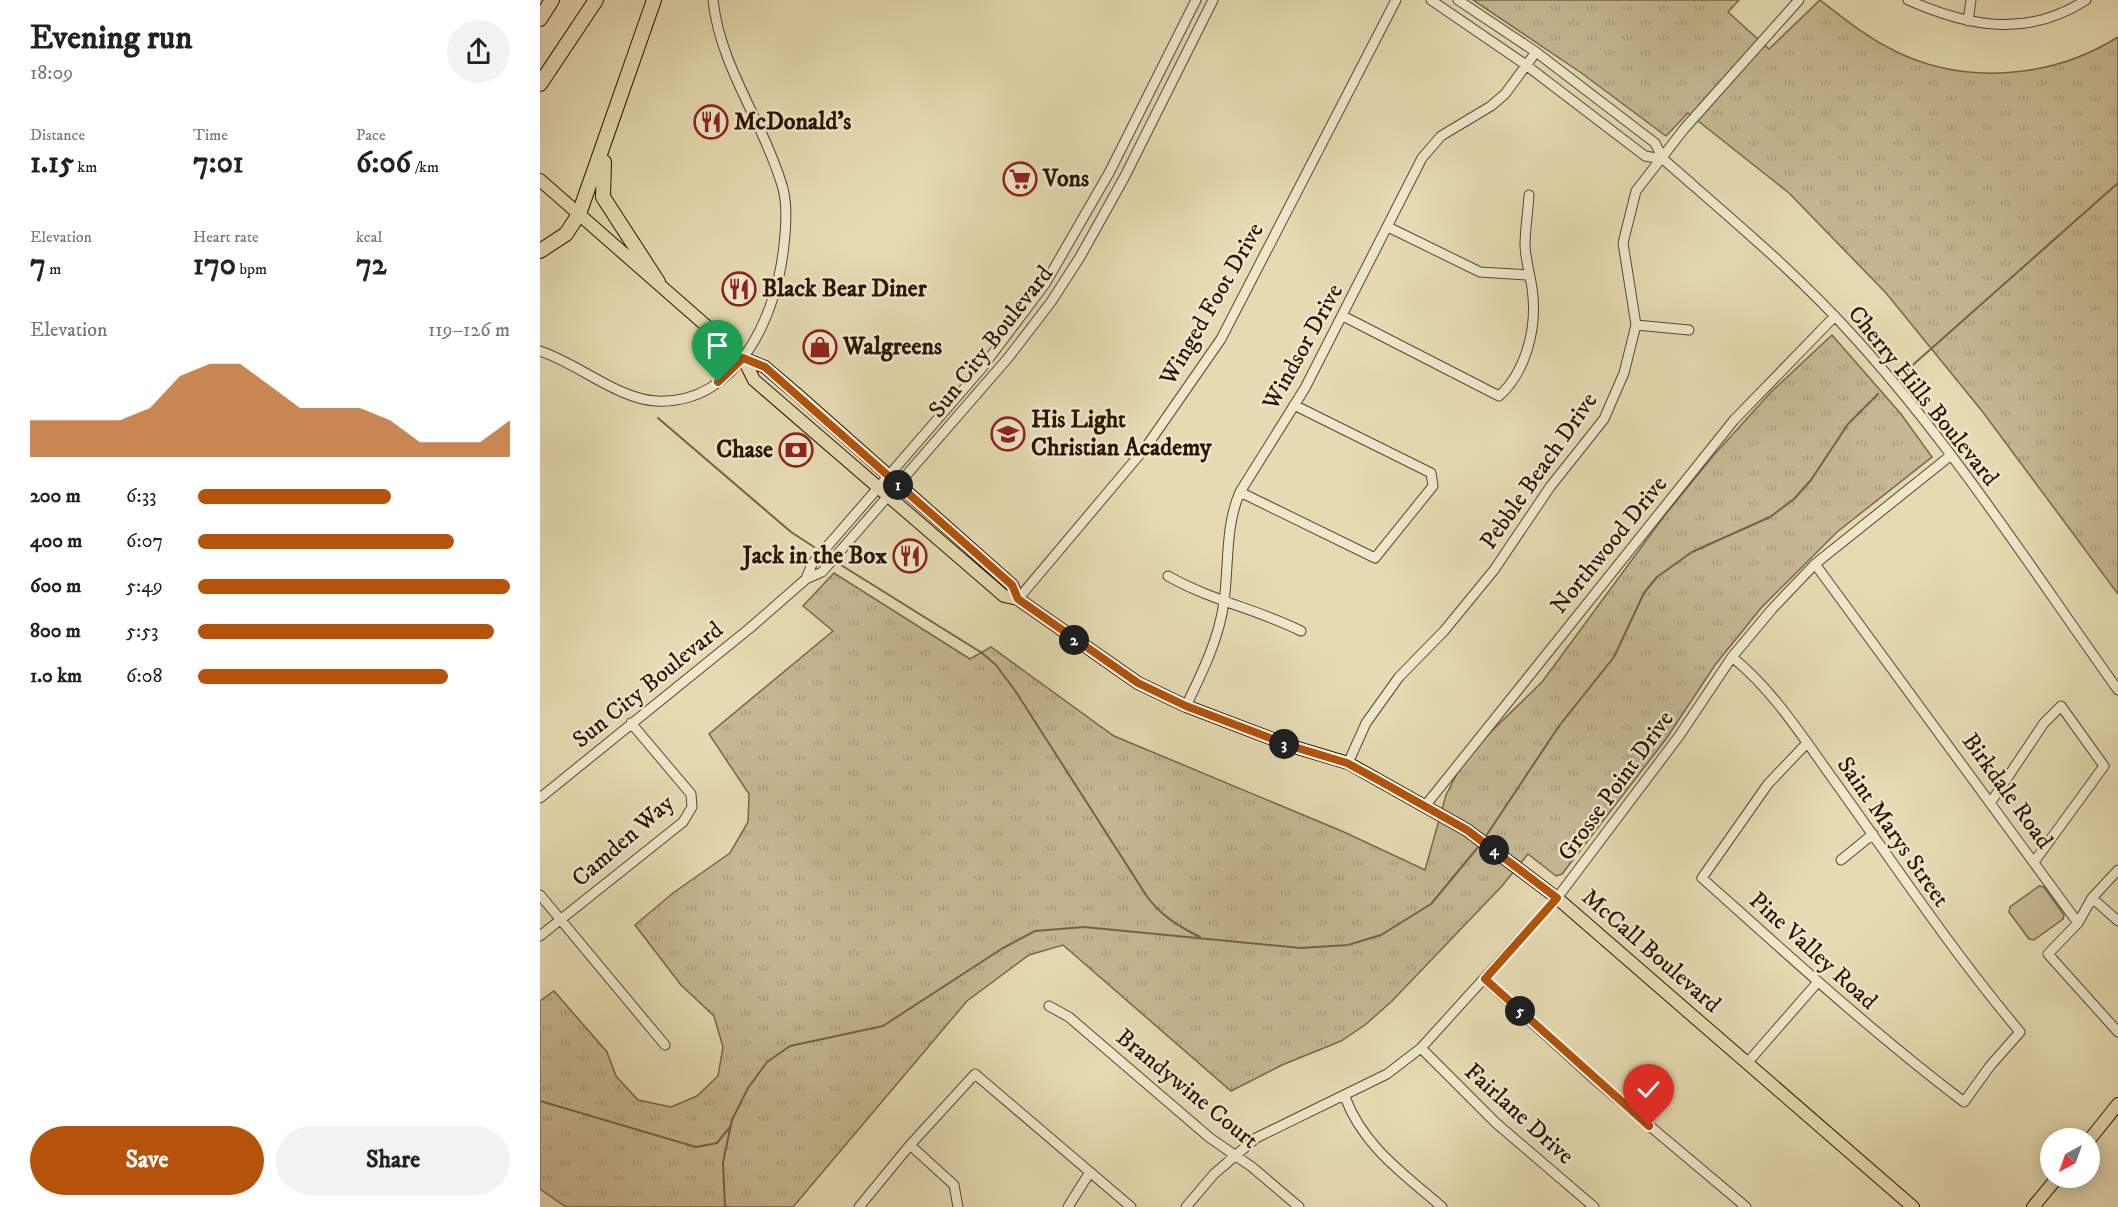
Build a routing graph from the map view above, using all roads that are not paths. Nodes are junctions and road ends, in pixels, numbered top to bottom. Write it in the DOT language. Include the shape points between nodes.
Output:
graph roads {
  1 [pos="552,0"];
  2 [pos="596,0"];
  3 [pos="654,0"];
  4 [pos="713,0"];
  5 [pos="1196,0"];
  6 [pos="1213,0"];
  7 [pos="1396,0"];
  8 [pos="1431,0"];
  9 [pos="1458,0"];
  10 [pos="1799,0"];
  11 [pos="1908,0"];
  12 [pos="1971,0"];
  13 [pos="2086,0"];
  14 [pos="540,19"];
  15 [pos="1968,21"];
  16 [pos="1536,52"];
  17 [pos="1526,65"];
  18 [pos="540,84"];
  19 [pos="607,137"];
  20 [pos="1663,159"];
  21 [pos="540,180"];
  22 [pos="1530,195"];
  23 [pos="579,214"];
  24 [pos="1388,227"];
  25 [pos="540,251"];
  26 [pos="1528,276"];
  27 [pos="658,282"];
  28 [pos="1343,316"];
  29 [pos="1835,316"];
  30 [pos="1636,325"];
  31 [pos="1689,330"];
  32 [pos="540,351"];
  33 [pos="743,358"];
  34 [pos="1294,405"];
  35 [pos="1950,456"];
  36 [pos="886,475"];
  37 [pos="876,486"];
  38 [pos="899,486"];
  39 [pos="1240,492"];
  40 [pos="889,497"];
  41 [pos="1815,564"];
  42 [pos="1168,576"];
  43 [pos="807,579"];
  44 [pos="1018,599"];
  45 [pos="1224,603"];
  46 [pos="1301,631"];
  47 [pos="1732,657"];
  48 [pos="2118,690"];
  49 [pos="1186,706"];
  50 [pos="631,723"];
  51 [pos="1807,743"];
  52 [pos="1347,763"];
  53 [pos="540,798"];
  54 [pos="1991,802"];
  55 [pos="1425,806"];
  56 [pos="1873,834"];
  57 [pos="1841,860"];
  58 [pos="2034,862"];
  59 [pos="2118,870"];
  60 [pos="540,895"];
  61 [pos="1557,898"];
  62 [pos="2092,898"];
  63 [pos="560,920"];
  64 [pos="2118,921"];
  65 [pos="2078,923"];
  66 [pos="540,936"];
  67 [pos="1485,979"];
  68 [pos="1817,983"];
  69 [pos="1049,1006"];
  70 [pos="2020,1032"];
  71 [pos="2118,1032"];
  72 [pos="665,1045"];
  73 [pos="1421,1048"];
  74 [pos="1748,1062"];
  75 [pos="1345,1097"];
  76 [pos="2118,1104"];
  77 [pos="2113,1119"];
  78 [pos="2100,1130"];
  79 [pos="910,1145"];
  80 [pos="1234,1155"];
  81 [pos="1090,1172"];
  82 [pos="2049,1188"];
  83 [pos="859,1207"];
  84 [pos="958,1207"];
  85 [pos="1068,1207"];
  86 [pos="1131,1207"];
  87 [pos="1186,1207"];
  88 [pos="1299,1207"];
  89 [pos="1442,1207"];
  90 [pos="1594,1207"];
  91 [pos="1746,1207"];
  92 [pos="1913,1207"];
  93 [pos="2033,1207"];
  1 -- 14 [label="highway"];
  2 -- 18 [label="highway"];
  3 -- 19 [label="highway"];
  4 -- 33 [label="street" via="727,60 782,184 786,221 777,290 763,327"];
  5 -- 36 [label="street, Sun City Boulevard" via="1059,263 998,348"];
  6 -- 38 [label="street, Sun City Boulevard" via="1124,178 1071,272 1030,331"];
  7 -- 44 [label="street, Winged Foot Drive" via="1221,339 1146,447"];
  8 -- 17 [label="street, Cherry Hills Boulevard"];
  9 -- 16 [label="street, Cherry Hills Boulevard"];
  10 -- 20 [label="street, Pebble Beach Drive" via="1684,129"];
  11 -- 15 [label="street"];
  12 -- 15 [label="street"];
  13 -- 15 [label="street" via="2063,15 2004,27"];
  16 -- 17 [label="street, Windsor Drive"];
  16 -- 20 [label="street, Cherry Hills Boulevard" via="1655,144"];
  17 -- 20 [label="street, Cherry Hills Boulevard" via="1645,156"];
  17 -- 24 [label="street, Windsor Drive" via="1505,94 1441,136 1422,158"];
  19 -- 23 [label="highway"];
  19 -- 27 [label="highway" via="603,197"];
  20 -- 29 [label="street, Cherry Hills Boulevard"];
  20 -- 30 [label="street, Pebble Beach Drive" via="1636,191 1623,243"];
  21 -- 23 [label="main road, McCall Boulevard"];
  22 -- 26 [label="street" via="1525,245"];
  23 -- 25 [label="highway" via="566,234"];
  23 -- 27 [label="main road, McCall Boulevard"];
  24 -- 26 [label="street" via="1479,272"];
  24 -- 28 [label="street, Windsor Drive"];
  26 -- 28 [label="street" via="1533,296 1533,328 1511,385 1499,396"];
  27 -- 33 [label="main road, McCall Boulevard"];
  28 -- 34 [label="street, Windsor Drive"];
  29 -- 35 [label="street, Cherry Hills Boulevard"];
  29 -- 55 [label="street, Northwood Drive" via="1734,420"];
  30 -- 31 [label="street"];
  30 -- 52 [label="street, Pebble Beach Drive" via="1624,373 1604,419 1550,487 1494,570 1400,677 1366,723"];
  32 -- 33 [label="street" via="631,395 655,401 702,392"];
  33 -- 36 [label="main road, McCall Boulevard" via="765,367"];
  33 -- 37 [label="main road, McCall Boulevard" via="754,380"];
  34 -- 39 [label="street, Windsor Drive"];
  34 -- 39 [label="street" via="1431,473 1433,486 1376,558"];
  35 -- 41 [label="street, Grosse Point Drive"];
  35 -- 48 [label="street, Cherry Hills Boulevard"];
  36 -- 37 [label="street, Sun City Boulevard"];
  36 -- 38 [label="main road, McCall Boulevard"];
  37 -- 40 [label="main road, McCall Boulevard"];
  37 -- 43 [label="street, Sun City Boulevard" via="812,564"];
  38 -- 40 [label="street, Sun City Boulevard"];
  38 -- 44 [label="main road, McCall Boulevard" via="1012,585"];
  39 -- 45 [label="street, Windsor Drive" via="1232,511"];
  40 -- 43 [label="street, Sun City Boulevard" via="822,572"];
  40 -- 44 [label="main road, McCall Boulevard" via="1004,596"];
  41 -- 47 [label="street, Grosse Point Drive"];
  41 -- 54 [label="street, Birkdale Road"];
  42 -- 45 [label="street"];
  43 -- 50 [label="street, Sun City Boulevard"];
  44 -- 49 [label="main road, McCall Boulevard" via="1138,683"];
  45 -- 46 [label="street" via="1276,618"];
  45 -- 49 [label="street, Windsor Drive" via="1206,664"];
  47 -- 51 [label="street, Saint Marys Street" via="1757,676"];
  47 -- 61 [label="street, Grosse Point Drive" via="1672,746"];
  49 -- 52 [label="main road, McCall Boulevard"];
  50 -- 53 [label="street, Sun City Boulevard"];
  50 -- 63 [label="street, Camden Way" via="691,794 692,807 682,822"];
  51 -- 56 [label="street, Saint Marys Street"];
  51 -- 68 [label="street, Pine Valley Road" via="1768,784 1702,878"];
  52 -- 55 [label="main road, McCall Boulevard"];
  54 -- 58 [label="street, Birkdale Road"];
  54 -- 58 [label="street" via="2044,723 2061,706 2104,766"];
  55 -- 61 [label="main road, McCall Boulevard" via="1467,830"];
  56 -- 57 [label="street"];
  56 -- 70 [label="street, Saint Marys Street" via="1941,935"];
  58 -- 65 [label="street, Birkdale Road"];
  59 -- 62 [label="street"];
  60 -- 63 [label="street"];
  61 -- 67 [label="street, Grosse Point Drive"];
  61 -- 74 [label="main road, McCall Boulevard"];
  62 -- 64 [label="street"];
  62 -- 65 [label="street"];
  63 -- 66 [label="street, Camden Way"];
  63 -- 72 [label="street"];
  65 -- 71 [label="street" via="2048,954"];
  67 -- 73 [label="street, Grosse Point Drive"];
  67 -- 91 [label="street" via="1594,1080"];
  68 -- 70 [label="street, Pine Valley Road" via="1964,1102"];
  68 -- 74 [label="street"];
  69 -- 80 [label="street, Brandywine Court" via="1068,1017"];
  73 -- 75 [label="street, Grosse Point Drive" via="1387,1074"];
  73 -- 90 [label="street, Fairlane Drive" via="1496,1123"];
  74 -- 92 [label="main road, McCall Boulevard"];
  75 -- 80 [label="street, Grosse Point Drive" via="1274,1127"];
  75 -- 89 [label="street" via="1362,1134"];
  76 -- 77 [label="main road"];
  77 -- 78 [label="main road"];
  79 -- 81 [label="street" via="975,1074"];
  79 -- 83 [label="street"];
  79 -- 84 [label="street" via="954,1185"];
  80 -- 87 [label="street, Grosse Point Drive"];
  80 -- 88 [label="street, Brandywine Court"];
  81 -- 85 [label="street"];
  81 -- 86 [label="street"];
  82 -- 93 [label="main road"];
}
